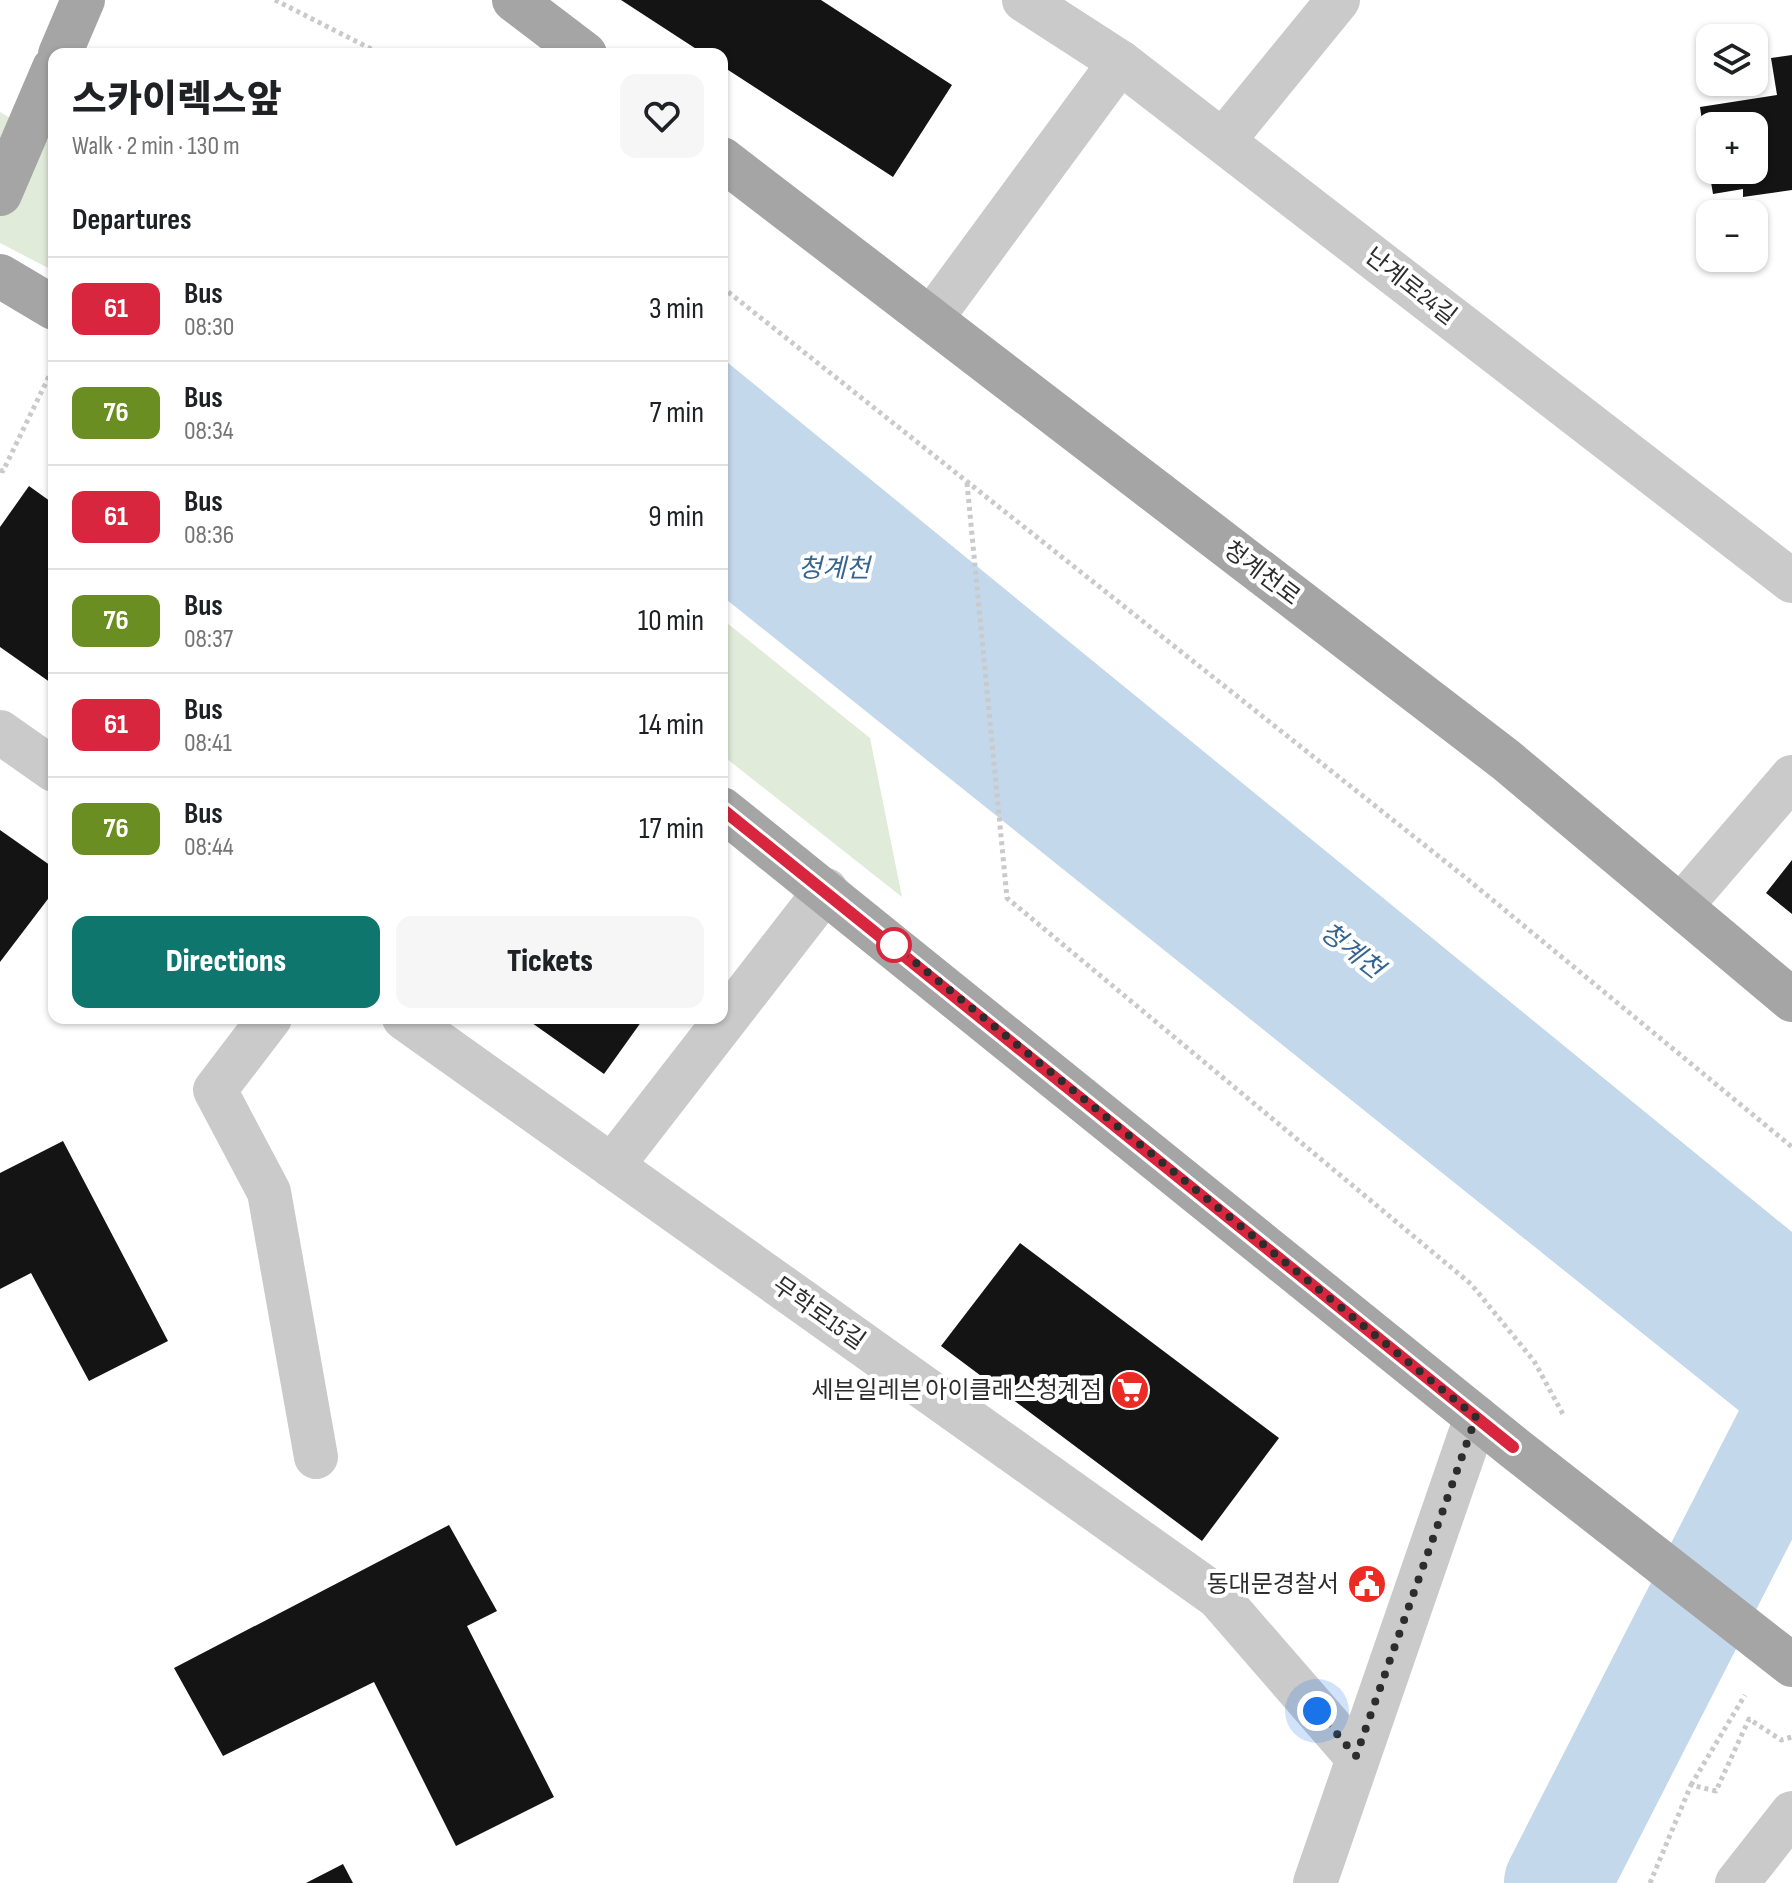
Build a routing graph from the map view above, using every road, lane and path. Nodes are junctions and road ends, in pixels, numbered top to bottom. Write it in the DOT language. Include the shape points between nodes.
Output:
graph roads {
  1 [pos="83,0"];
  2 [pos="275,0"];
  3 [pos="514,0"];
  4 [pos="1024,0"];
  5 [pos="1338,0"];
  6 [pos="63,48"];
  7 [pos="369,48"];
  8 [pos="577,48"];
  9 [pos="1120,62"];
  10 [pos="48,82"];
  11 [pos="1223,141"];
  12 [pos="728,164"];
  13 [pos="0,194"];
  14 [pos="0,276"];
  15 [pos="728,292"];
  16 [pos="48,304"];
  17 [pos="931,319"];
  18 [pos="48,378"];
  19 [pos="0,470"];
  20 [pos="968,485"];
  21 [pos="1792,581"];
  22 [pos="0,732"];
  23 [pos="48,766"];
  24 [pos="1792,777"];
  25 [pos="728,814"];
  26 [pos="826,890"];
  27 [pos="1681,906"];
  28 [pos="1792,1000"];
  29 [pos="728,1016"];
  30 [pos="265,1024"];
  31 [pos="412,1024"];
  32 [pos="722,1024"];
  33 [pos="1792,1147"];
  34 [pos="612,1166"];
  35 [pos="1476,1417"];
  36 [pos="1567,1421"];
  37 [pos="316,1457"];
  38 [pos="1782,1657"];
  39 [pos="1745,1695"];
  40 [pos="1792,1737"];
  41 [pos="1356,1756"];
  42 [pos="1691,1785"];
  43 [pos="1792,1813"];
  44 [pos="1315,1883"];
  45 [pos="1650,1883"];
  46 [pos="1737,1883"];
  1 -- 6 [label="main road"];
  2 -- 7 [label="path"];
  3 -- 8 [label="main road"];
  4 -- 9 [label="street, 난계로24길"];
  5 -- 11 [label="street"];
  9 -- 11 [label="street, 난계로24길"];
  9 -- 17 [label="street"];
  10 -- 13 [label="main road"];
  11 -- 21 [label="street, 난계로24길"];
  12 -- 17 [label="main road, 청계천로"];
  14 -- 16 [label="main road"];
  15 -- 20 [label="path"];
  17 -- 27 [label="main road, 청계천로" via="1506,760"];
  18 -- 19 [label="path"];
  20 -- 33 [label="path" via="1466,878"];
  20 -- 36 [label="path" via="1007,898 1471,1284 1534,1361"];
  22 -- 23 [label="street"];
  24 -- 27 [label="street"];
  25 -- 26 [label="main road"];
  26 -- 29 [label="street"];
  26 -- 35 [label="main road"];
  27 -- 28 [label="main road, 청계천로"];
  30 -- 37 [label="street" via="215,1090 269,1192"];
  31 -- 34 [label="street, 무학로15길"];
  32 -- 34 [label="street"];
  34 -- 41 [label="street, 무학로15길" via="1218,1597"];
  35 -- 38 [label="main road"];
  35 -- 41 [label="street"];
  39 -- 42 [label="path"];
  40 -- 42 [label="path" via="1781,1740 1749,1719 1716,1791"];
  41 -- 44 [label="street"];
  42 -- 45 [label="path"];
  43 -- 46 [label="street"];
}
